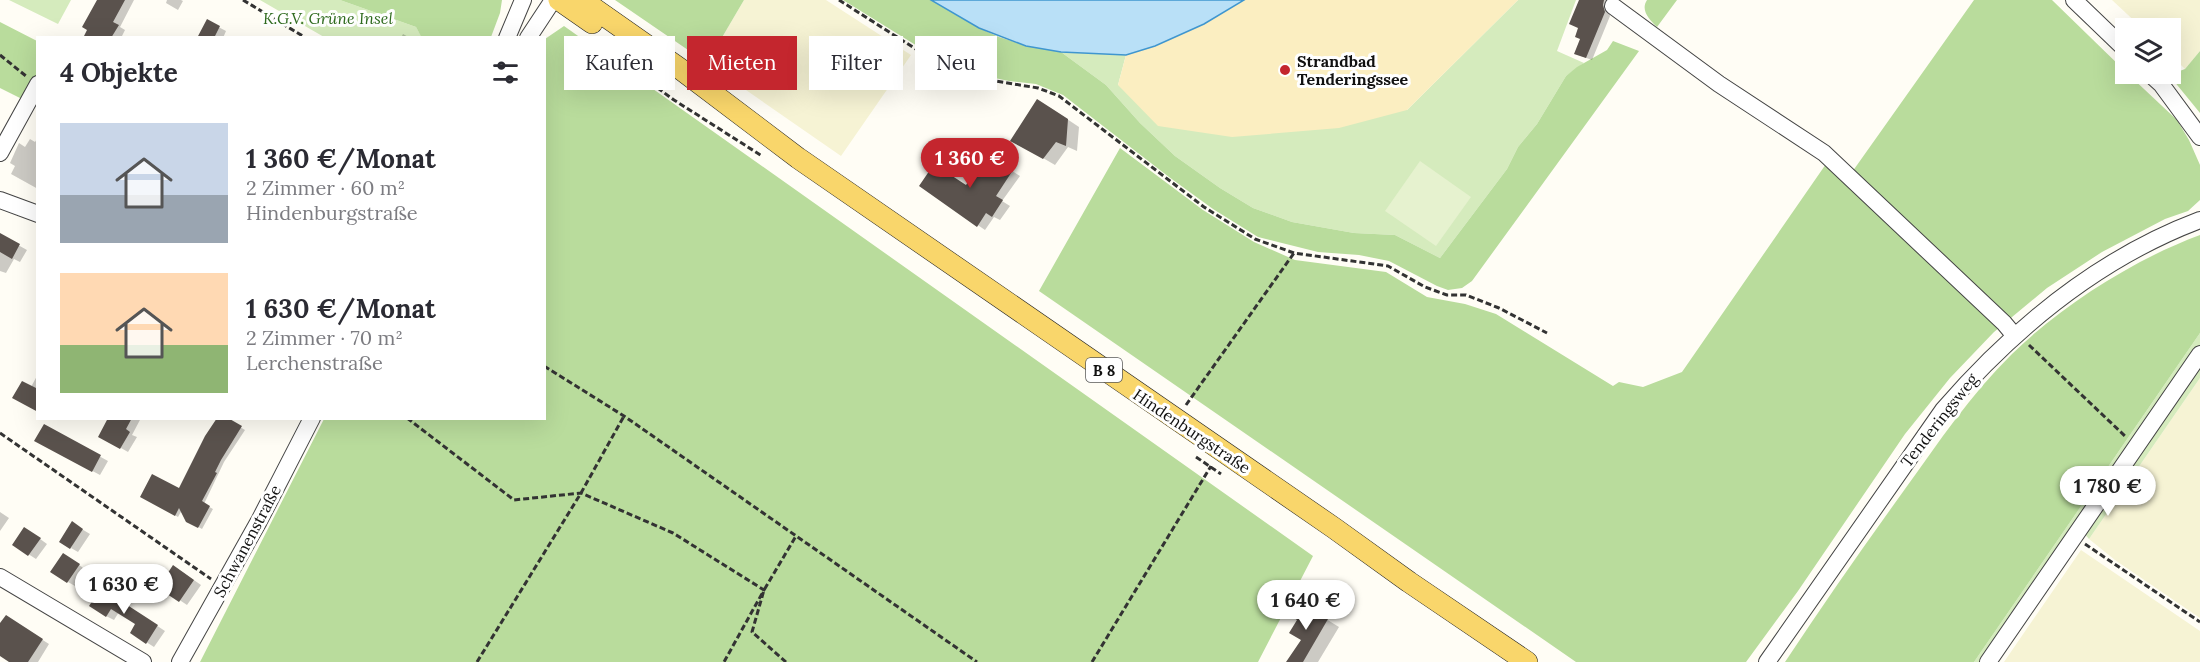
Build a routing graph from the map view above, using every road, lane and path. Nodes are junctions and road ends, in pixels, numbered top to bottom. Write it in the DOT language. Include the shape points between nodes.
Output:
graph roads {
  1 [pos="243,0"];
  2 [pos="523,0"];
  3 [pos="553,0"];
  4 [pos="559,0"];
  5 [pos="582,0"];
  6 [pos="839,0"];
  7 [pos="2074,0"];
  8 [pos="1613,6"];
  9 [pos="303,36"];
  10 [pos="508,36"];
  11 [pos="529,36"];
  12 [pos="2115,39"];
  13 [pos="0,55"];
  14 [pos="36,83"];
  15 [pos="2161,84"];
  16 [pos="36,86"];
  17 [pos="2200,137"];
  18 [pos="0,153"];
  19 [pos="798,158"];
  20 [pos="0,200"];
  21 [pos="36,213"];
  22 [pos="2200,220"];
  23 [pos="1294,253"];
  24 [pos="1547,333"];
  25 [pos="2014,335"];
  26 [pos="2200,354"];
  27 [pos="546,367"];
  28 [pos="624,416"];
  29 [pos="311,420"];
  30 [pos="410,420"];
  31 [pos="1176,420"];
  32 [pos="0,433"];
  33 [pos="2136,446"];
  34 [pos="1221,451"];
  35 [pos="581,493"];
  36 [pos="796,536"];
  37 [pos="2074,537"];
  38 [pos="0,577"];
  39 [pos="222,587"];
  40 [pos="764,590"];
  41 [pos="2200,622"];
  42 [pos="143,662"];
  43 [pos="180,662"];
  44 [pos="477,662"];
  45 [pos="724,662"];
  46 [pos="786,662"];
  47 [pos="977,662"];
  48 [pos="1092,662"];
  49 [pos="1527,662"];
  50 [pos="1767,662"];
  51 [pos="1988,662"];
  1 -- 9 [label="path"];
  2 -- 10 [label="street"];
  3 -- 11 [label="street"];
  4 -- 19 [label="main road, Hindenburgstraße / B 8"];
  5 -- 19 [label="main road, Hindenburgstraße / B 8"];
  6 -- 23 [label="path" via="954,72 1038,88 1059,96 1204,207 1255,240"];
  7 -- 12 [label="street"];
  8 -- 25 [label="street" via="1719,84 1824,153"];
  13 -- 14 [label="path"];
  15 -- 17 [label="street"];
  16 -- 18 [label="street"];
  19 -- 31 [label="main road, Hindenburgstraße / B 8"];
  20 -- 21 [label="street"];
  22 -- 25 [label="street, Tenderingsweg" via="2165,233 2115,261"];
  23 -- 24 [label="path" via="1388,266 1425,287 1447,295 1466,295"];
  23 -- 31 [label="path"];
  25 -- 33 [label="path"];
  25 -- 50 [label="street, Tenderingsweg" via="1943,410"];
  26 -- 33 [label="street"];
  27 -- 28 [label="path"];
  28 -- 35 [label="path"];
  28 -- 36 [label="path"];
  29 -- 39 [label="street, Schwanenstraße"];
  30 -- 35 [label="path" via="514,500"];
  31 -- 34 [label="main road, Hindenburgstraße / B 8"];
  32 -- 39 [label="path"];
  33 -- 37 [label="street"];
  34 -- 48 [label="path"];
  34 -- 49 [label="main road, Hindenburgstraße / B 8"];
  35 -- 40 [label="path" via="673,533"];
  35 -- 44 [label="path"];
  36 -- 40 [label="path"];
  36 -- 47 [label="path"];
  37 -- 41 [label="path"];
  37 -- 51 [label="street"];
  38 -- 42 [label="street"];
  39 -- 43 [label="street, Schwanenstraße"];
  40 -- 45 [label="path"];
  40 -- 46 [label="path" via="752,632"];
}
